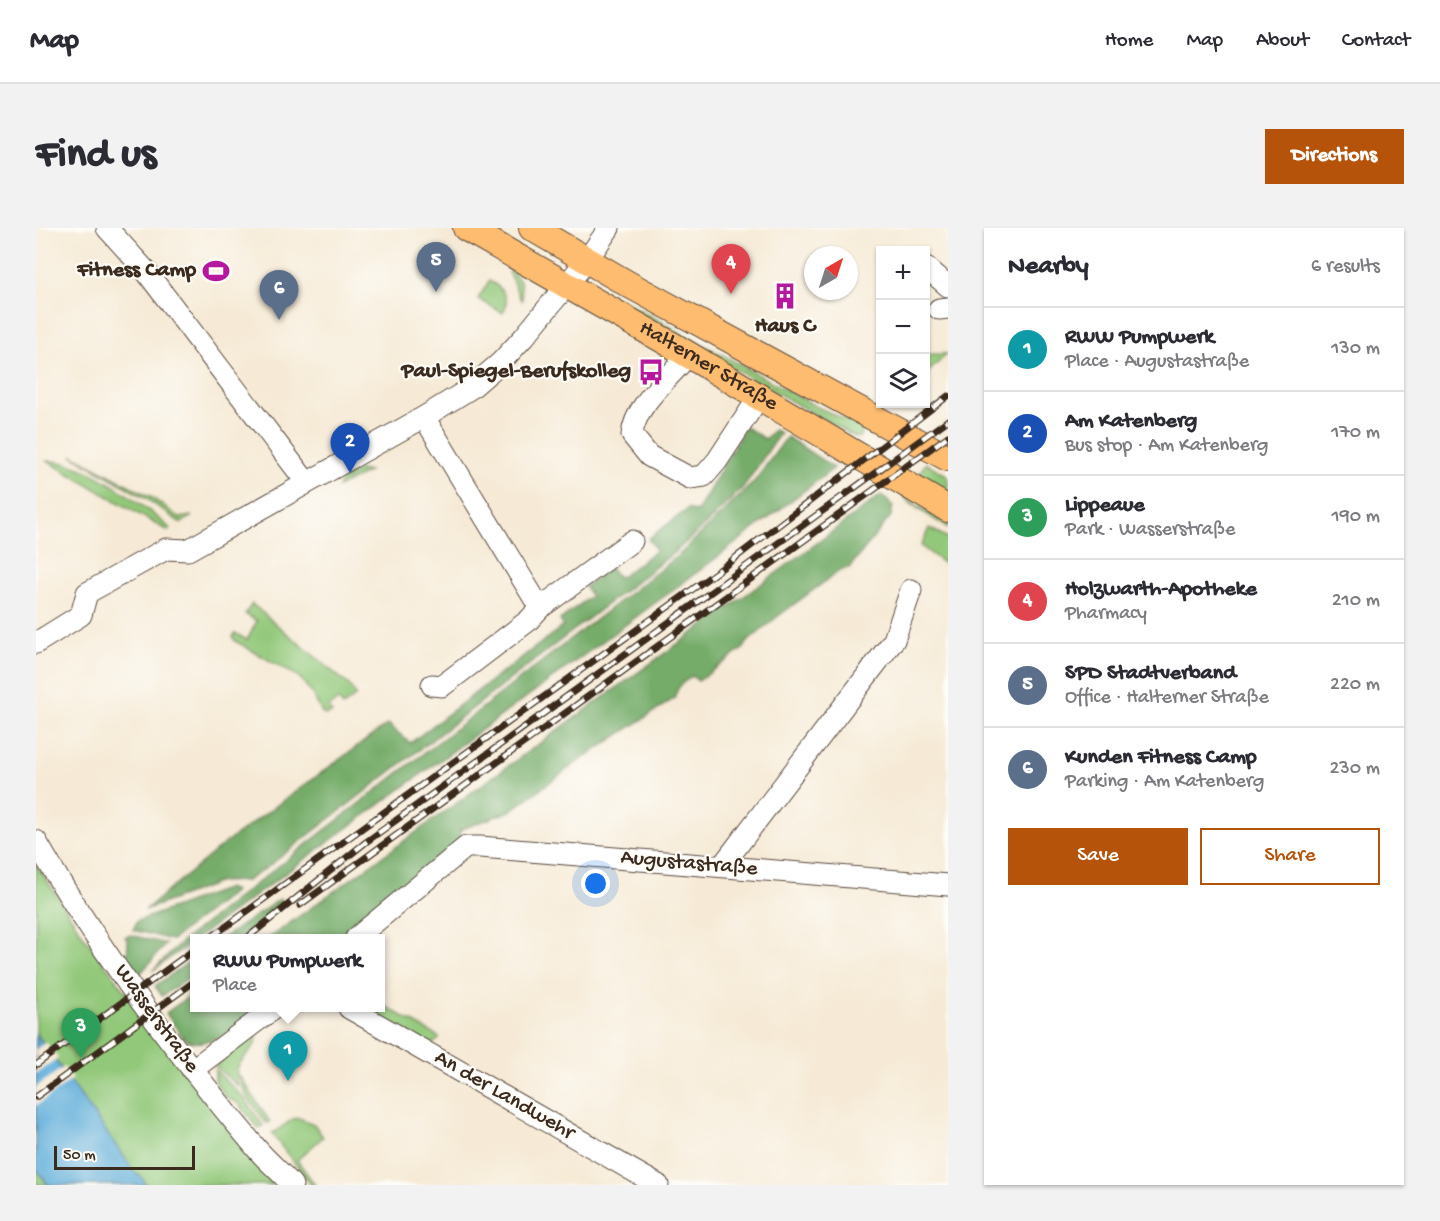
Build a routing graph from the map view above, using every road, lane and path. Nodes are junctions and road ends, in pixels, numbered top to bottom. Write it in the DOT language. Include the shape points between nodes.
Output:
graph roads {
  1 [pos="107,228"];
  2 [pos="466,228"];
  3 [pos="532,228"];
  4 [pos="609,228"];
  5 [pos="587,260"];
  6 [pos="930,270"];
  7 [pos="567,285"];
  8 [pos="948,286"];
  9 [pos="688,355"];
  10 [pos="759,397"];
  11 [pos="424,417"];
  12 [pos="948,458"];
  13 [pos="307,483"];
  14 [pos="948,509"];
  15 [pos="632,542"];
  16 [pos="911,590"];
  17 [pos="540,608"];
  18 [pos="36,643"];
  19 [pos="432,685"];
  20 [pos="36,842"];
  21 [pos="722,866"];
  22 [pos="948,885"];
  23 [pos="362,934"];
  24 [pos="269,1012"];
  25 [pos="356,1012"];
  26 [pos="192,1070"];
  27 [pos="292,1185"];
  28 [pos="658,1185"];
  1 -- 13 [label="street" via="145,270"];
  2 -- 7 [label="main road, Halterner Straße"];
  3 -- 5 [label="main road, Halterner Straße"];
  4 -- 5 [label="street"];
  5 -- 7 [label="street"];
  5 -- 12 [label="main road, Halterner Straße"];
  6 -- 8 [label="street"];
  7 -- 9 [label="main road, Halterner Straße"];
  7 -- 11 [label="street" via="500,363 471,388"];
  9 -- 10 [label="main road, Halterner Straße"];
  9 -- 10 [label="street" via="633,422 632,435 649,456 690,478 704,476"];
  10 -- 14 [label="main road, Halterner Straße"];
  11 -- 13 [label="street"];
  11 -- 17 [label="street"];
  13 -- 18 [label="street" via="188,550 166,549 87,593 81,615"];
  15 -- 17 [label="street"];
  16 -- 21 [label="street" via="894,640"];
  17 -- 19 [label="street" via="442,686"];
  20 -- 26 [label="street, Wasserstraße" via="94,934"];
  21 -- 22 [label="street, Augustastraße"];
  21 -- 23 [label="street, Augustastraße" via="466,847"];
  24 -- 26 [label="street"];
  25 -- 28 [label="street, An der Landwehr"];
  26 -- 27 [label="street, Wasserstraße"];
}
